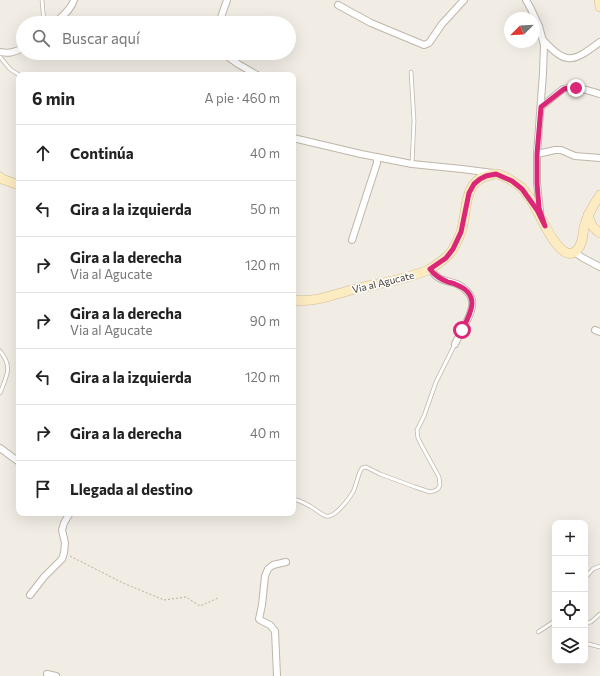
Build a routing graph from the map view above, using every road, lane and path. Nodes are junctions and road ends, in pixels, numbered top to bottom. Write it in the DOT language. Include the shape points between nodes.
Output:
graph roads {
  1 [pos="42,0"];
  2 [pos="74,0"];
  3 [pos="227,0"];
  4 [pos="464,0"];
  5 [pos="526,0"];
  6 [pos="599,0"];
  7 [pos="338,5"];
  8 [pos="600,7"];
  9 [pos="43,16"];
  10 [pos="63,16"];
  11 [pos="221,16"];
  12 [pos="543,40"];
  13 [pos="600,42"];
  14 [pos="0,52"];
  15 [pos="16,52"];
  16 [pos="0,57"];
  17 [pos="233,60"];
  18 [pos="252,72"];
  19 [pos="411,72"];
  20 [pos="16,73"];
  21 [pos="600,94"];
  22 [pos="541,107"];
  23 [pos="296,139"];
  24 [pos="537,154"];
  25 [pos="377,157"];
  26 [pos="600,158"];
  27 [pos="412,164"];
  28 [pos="496,174"];
  29 [pos="0,177"];
  30 [pos="16,184"];
  31 [pos="600,195"];
  32 [pos="588,215"];
  33 [pos="545,226"];
  34 [pos="600,233"];
  35 [pos="352,240"];
  36 [pos="574,252"];
  37 [pos="600,267"];
  38 [pos="430,269"];
  39 [pos="296,300"];
  40 [pos="456,344"];
  41 [pos="0,351"];
  42 [pos="0,392"];
  43 [pos="0,448"];
  44 [pos="16,460"];
  45 [pos="296,500"];
  46 [pos="68,516"];
  47 [pos="64,553"];
  48 [pos="286,562"];
  49 [pos="600,566"];
  50 [pos="588,575"];
  51 [pos="30,595"];
  52 [pos="218,598"];
  53 [pos="600,614"];
  54 [pos="552,623"];
  55 [pos="588,623"];
  56 [pos="538,632"];
  57 [pos="588,643"];
  58 [pos="600,647"];
  59 [pos="47,674"];
  60 [pos="56,676"];
  61 [pos="277,676"];
  1 -- 9 [label="lane"];
  2 -- 10 [label="street"];
  3 -- 11 [label="street"];
  4 -- 7 [label="street" via="429,43 424,45 371,23"];
  5 -- 12 [label="street"];
  6 -- 8 [label="street"];
  12 -- 13 [label="street" via="556,53 569,58 584,54"];
  12 -- 22 [label="street"];
  14 -- 15 [label="street"];
  16 -- 20 [label="lane"];
  17 -- 18 [label="street"];
  19 -- 27 [label="lane" via="414,120"];
  21 -- 22 [label="street" via="568,88"];
  22 -- 24 [label="street"];
  23 -- 25 [label="street"];
  24 -- 26 [label="street" via="561,150 576,156"];
  24 -- 33 [label="street" via="539,208"];
  25 -- 27 [label="street"];
  25 -- 35 [label="street"];
  27 -- 28 [label="street"];
  28 -- 33 [label="street" via="522,189"];
  28 -- 38 [label="street, Via al Agucate" via="486,176 474,184 469,193 461,232 453,249 446,258"];
  29 -- 30 [label="street"];
  31 -- 32 [label="street"];
  32 -- 34 [label="street" via="590,222"];
  32 -- 36 [label="street" via="581,244"];
  33 -- 36 [label="street" via="565,252"];
  36 -- 37 [label="street"];
  38 -- 39 [label="street, Via al Agucate" via="316,300"];
  38 -- 40 [label="street" via="440,279 465,289 471,299 473,305 470,315"];
  40 -- 45 [label="lane" via="436,382 417,430 418,438 439,476 438,489 430,492 366,467 359,473 353,491 332,516 324,516"];
  41 -- 42 [label="lane" via="8,366"];
  43 -- 44 [label="street"];
  46 -- 47 [label="street" via="62,530"];
  47 -- 51 [label="street" via="62,559"];
  47 -- 52 [label="path" via="123,583 164,600 186,597 200,606"];
  48 -- 61 [label="street" via="268,569 259,619 275,631"];
  49 -- 50 [label="lane"];
  53 -- 55 [label="lane"];
  54 -- 56 [label="lane"];
  57 -- 58 [label="lane"];
  59 -- 60 [label="street"];
}
